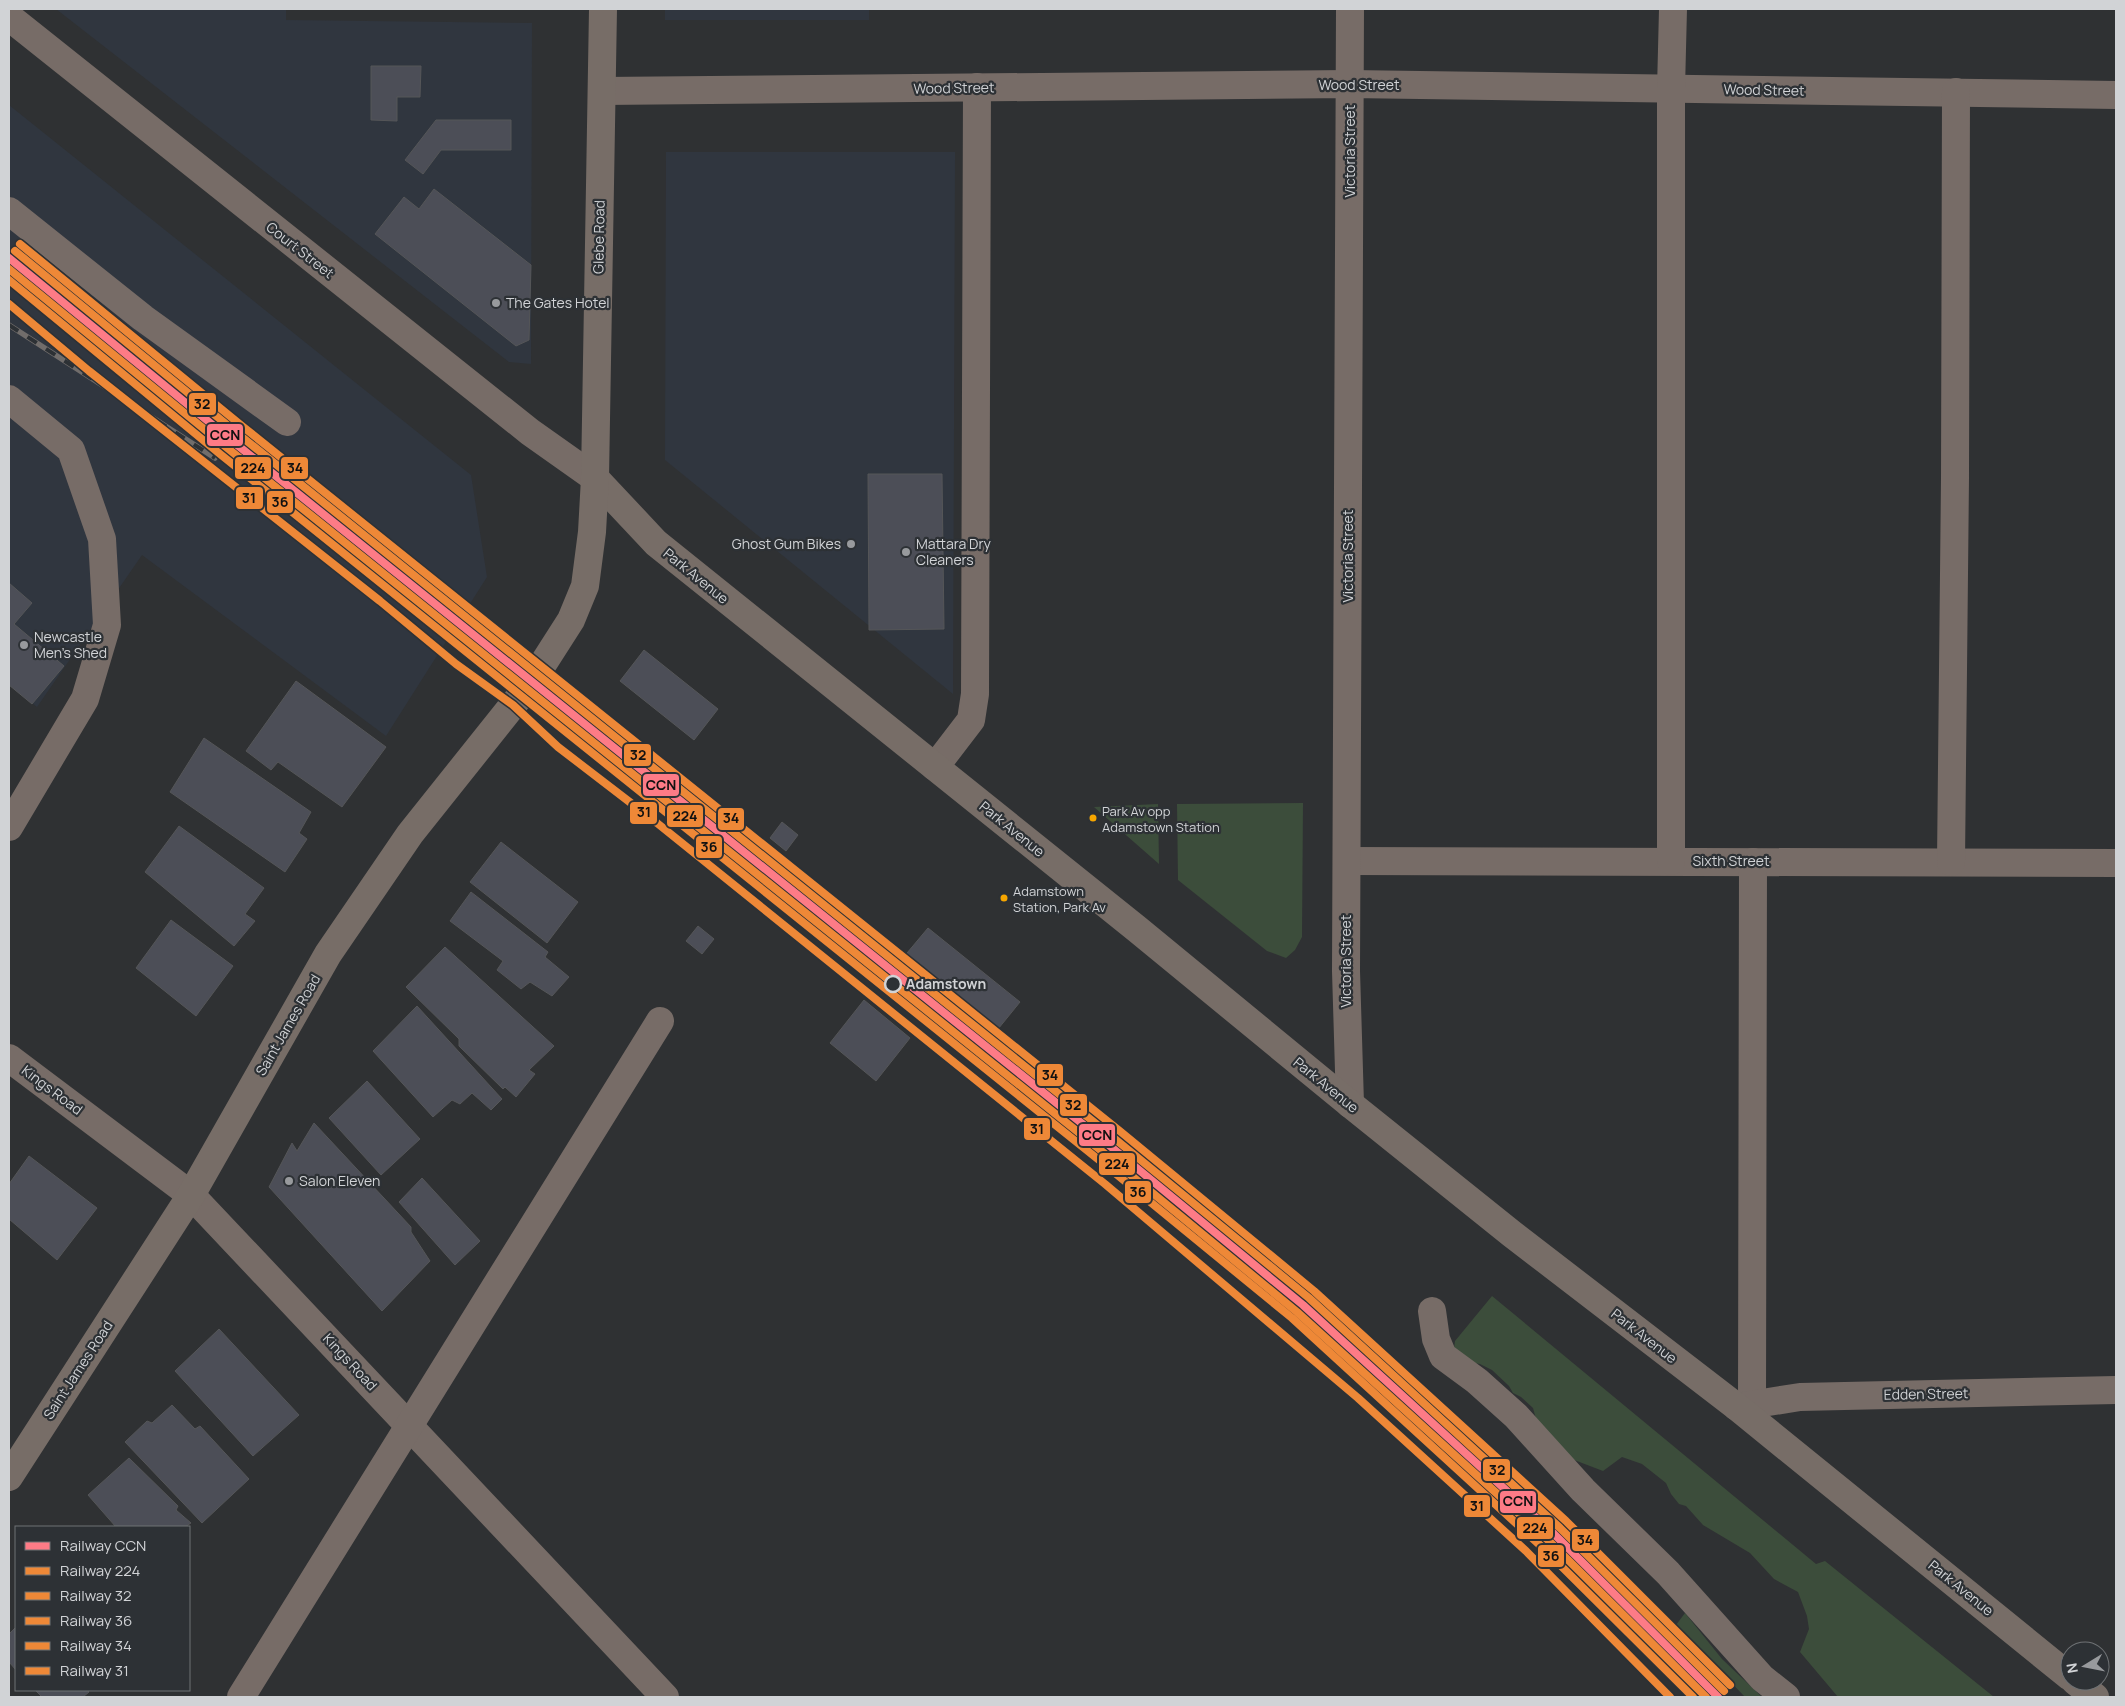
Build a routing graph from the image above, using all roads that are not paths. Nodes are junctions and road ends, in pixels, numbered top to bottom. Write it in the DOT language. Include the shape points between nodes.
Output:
graph roads {
  1 [pos="602,9"];
  2 [pos="1350,9"];
  3 [pos="1673,9"];
  4 [pos="9,17"];
  5 [pos="1350,84"];
  6 [pos="978,87"];
  7 [pos="1672,89"];
  8 [pos="602,91"];
  9 [pos="1956,92"];
  10 [pos="2116,95"];
  11 [pos="9,211"];
  12 [pos="9,399"];
  13 [pos="287,422"];
  14 [pos="595,478"];
  15 [pos="585,586"];
  16 [pos="935,767"];
  17 [pos="9,827"];
  18 [pos="1347,861"];
  19 [pos="1671,861"];
  20 [pos="1753,862"];
  21 [pos="1951,862"];
  22 [pos="2116,862"];
  23 [pos="660,1021"];
  24 [pos="9,1058"];
  25 [pos="1350,1104"];
  26 [pos="191,1195"];
  27 [pos="1432,1311"];
  28 [pos="2116,1390"];
  29 [pos="1744,1406"];
  30 [pos="409,1425"];
  31 [pos="9,1477"];
  32 [pos="2060,1669"];
  33 [pos="241,1697"];
  34 [pos="665,1697"];
  35 [pos="1786,1697"];
  1 -- 8 [label="main road, Glebe Road"];
  2 -- 5 [label="street, Victoria Street"];
  3 -- 7 [label="street"];
  4 -- 14 [label="street, Court Street" via="522,426"];
  5 -- 6 [label="street, Wood Street"];
  5 -- 7 [label="street, Wood Street"];
  5 -- 18 [label="street, Victoria Street"];
  6 -- 8 [label="street, Wood Street"];
  6 -- 16 [label="street" via="975,694 971,720"];
  7 -- 9 [label="street, Wood Street"];
  7 -- 19 [label="street"];
  8 -- 14 [label="main road, Glebe Road"];
  9 -- 10 [label="street, Wood Street"];
  9 -- 21 [label="street"];
  11 -- 13 [label="street" via="143,318"];
  12 -- 17 [label="street" via="71,450 102,539 107,625 85,699"];
  14 -- 15 [label="main road, Glebe Road"];
  14 -- 16 [label="main road, Park Avenue" via="656,543"];
  15 -- 26 [label="main road, Saint James Road" via="571,620 532,681 410,834 328,954"];
  16 -- 25 [label="main road, Park Avenue"];
  18 -- 19 [label="street, Sixth Street"];
  18 -- 25 [label="street, Victoria Street" via="1346,1021"];
  19 -- 20 [label="street, Sixth Street"];
  20 -- 21 [label="street, Sixth Street"];
  20 -- 29 [label="street"];
  21 -- 22 [label="street, Sixth Street"];
  23 -- 30 [label="street"];
  24 -- 26 [label="street, Kings Road"];
  25 -- 29 [label="main road, Park Avenue" via="1512,1234"];
  26 -- 30 [label="street, Kings Road"];
  26 -- 31 [label="main road, Saint James Road"];
  27 -- 35 [label="street" via="1436,1338 1443,1356 1516,1416 1583,1490 1668,1573 1762,1678"];
  28 -- 29 [label="street, Edden Street" via="1800,1397"];
  29 -- 32 [label="main road, Park Avenue"];
  30 -- 33 [label="street"];
  30 -- 34 [label="street, Kings Road"];
}
